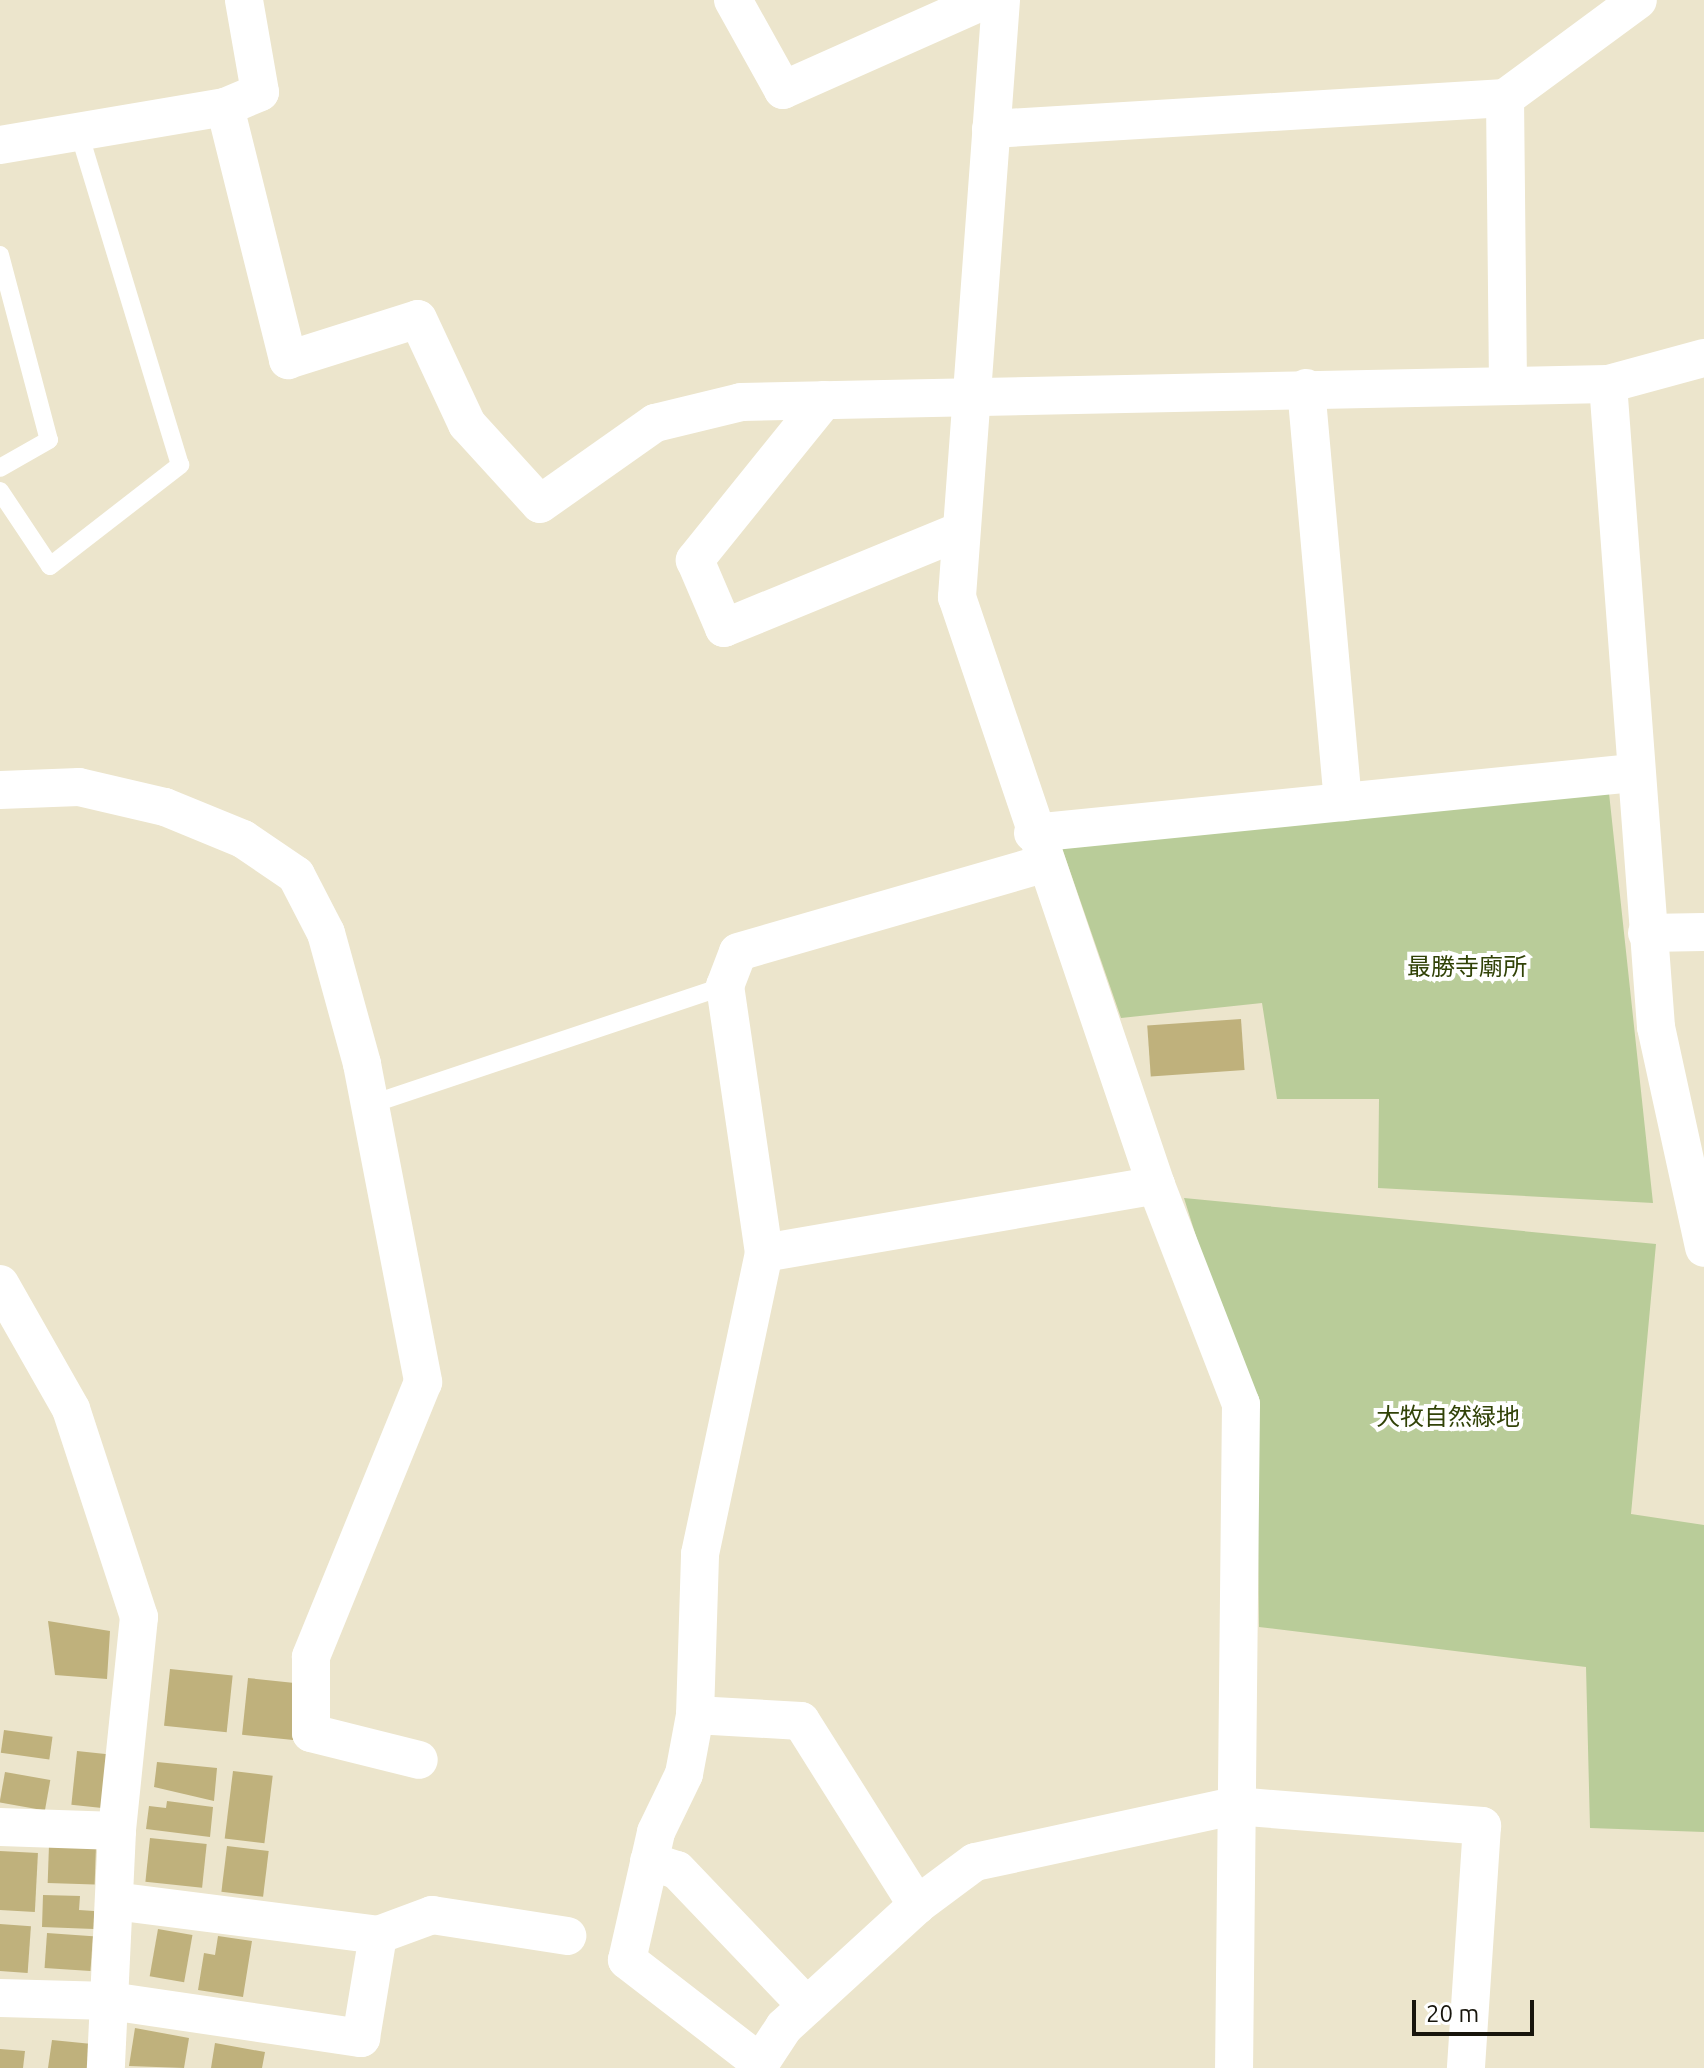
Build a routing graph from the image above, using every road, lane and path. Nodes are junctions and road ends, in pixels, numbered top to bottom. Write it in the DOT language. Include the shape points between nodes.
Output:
graph roads {
  1 [pos="244,0"];
  2 [pos="733,0"];
  3 [pos="985,0"];
  4 [pos="1001,0"];
  5 [pos="1638,0"];
  6 [pos="1505,98"];
  7 [pos="225,107"];
  8 [pos="991,129"];
  9 [pos="79,132"];
  10 [pos="0,145"];
  11 [pos="0,255"];
  12 [pos="1704,358"];
  13 [pos="1508,382"];
  14 [pos="1608,384"];
  15 [pos="1306,388"];
  16 [pos="969,398"];
  17 [pos="824,400"];
  18 [pos="0,468"];
  19 [pos="0,491"];
  20 [pos="961,531"];
  21 [pos="1633,773"];
  22 [pos="0,790"];
  23 [pos="1343,802"];
  24 [pos="1038,848"];
  25 [pos="1704,932"];
  26 [pos="1647,933"];
  27 [pos="725,986"];
  28 [pos="369,1105"];
  29 [pos="1156,1185"];
  30 [pos="1704,1248"];
  31 [pos="764,1253"];
  32 [pos="0,1284"];
  33 [pos="695,1715"];
  34 [pos="419,1760"];
  35 [pos="1235,1806"];
  36 [pos="0,1827"];
  37 [pos="117,1831"];
  38 [pos="649,1861"];
  39 [pos="114,1901"];
  40 [pos="917,1905"];
  41 [pos="378,1935"];
  42 [pos="567,1936"];
  43 [pos="0,1998"];
  44 [pos="110,2001"];
  45 [pos="807,2006"];
  46 [pos="758,2065"];
  47 [pos="106,2068"];
  48 [pos="1234,2068"];
  49 [pos="1466,2068"];
  1 -- 7 [label="street" via="260,92"];
  2 -- 3 [label="street" via="783,90"];
  4 -- 8 [label="street"];
  5 -- 6 [label="street"];
  6 -- 8 [label="street"];
  6 -- 13 [label="street"];
  7 -- 9 [label="street"];
  7 -- 17 [label="street" via="288,360 418,319 467,424 540,504 655,423 741,402"];
  8 -- 16 [label="street"];
  9 -- 10 [label="street"];
  9 -- 19 [label="lane" via="180,465 50,566"];
  11 -- 18 [label="lane" via="49,440"];
  12 -- 14 [label="street"];
  13 -- 14 [label="street"];
  13 -- 15 [label="street"];
  14 -- 21 [label="street"];
  15 -- 16 [label="street"];
  15 -- 23 [label="street"];
  16 -- 17 [label="street"];
  16 -- 20 [label="street"];
  17 -- 20 [label="street" via="695,560 724,628"];
  20 -- 24 [label="street" via="957,597"];
  21 -- 23 [label="street"];
  21 -- 26 [label="street"];
  22 -- 28 [label="street" via="79,787 165,807 243,839 296,875 326,933"];
  23 -- 24 [label="street"];
  24 -- 27 [label="street" via="738,952"];
  24 -- 29 [label="street"];
  25 -- 26 [label="street"];
  26 -- 30 [label="street" via="1656,1027"];
  27 -- 28 [label="lane"];
  27 -- 31 [label="street"];
  28 -- 34 [label="street" via="423,1382 311,1657 311,1733"];
  29 -- 31 [label="street"];
  29 -- 35 [label="street" via="1241,1404"];
  31 -- 33 [label="street" via="700,1554"];
  32 -- 37 [label="street" via="71,1409 139,1617"];
  33 -- 38 [label="street" via="684,1774"];
  33 -- 40 [label="street" via="801,1721"];
  35 -- 40 [label="street" via="975,1862"];
  35 -- 48 [label="street"];
  35 -- 49 [label="street" via="1482,1826"];
  36 -- 37 [label="street"];
  37 -- 39 [label="street"];
  38 -- 45 [label="street" via="677,1870"];
  38 -- 46 [label="street" via="627,1960"];
  39 -- 41 [label="street"];
  39 -- 44 [label="street"];
  40 -- 45 [label="street"];
  41 -- 42 [label="street" via="432,1915"];
  41 -- 44 [label="street" via="361,2038"];
  43 -- 44 [label="street"];
  44 -- 47 [label="street"];
  45 -- 46 [label="street"];
}
